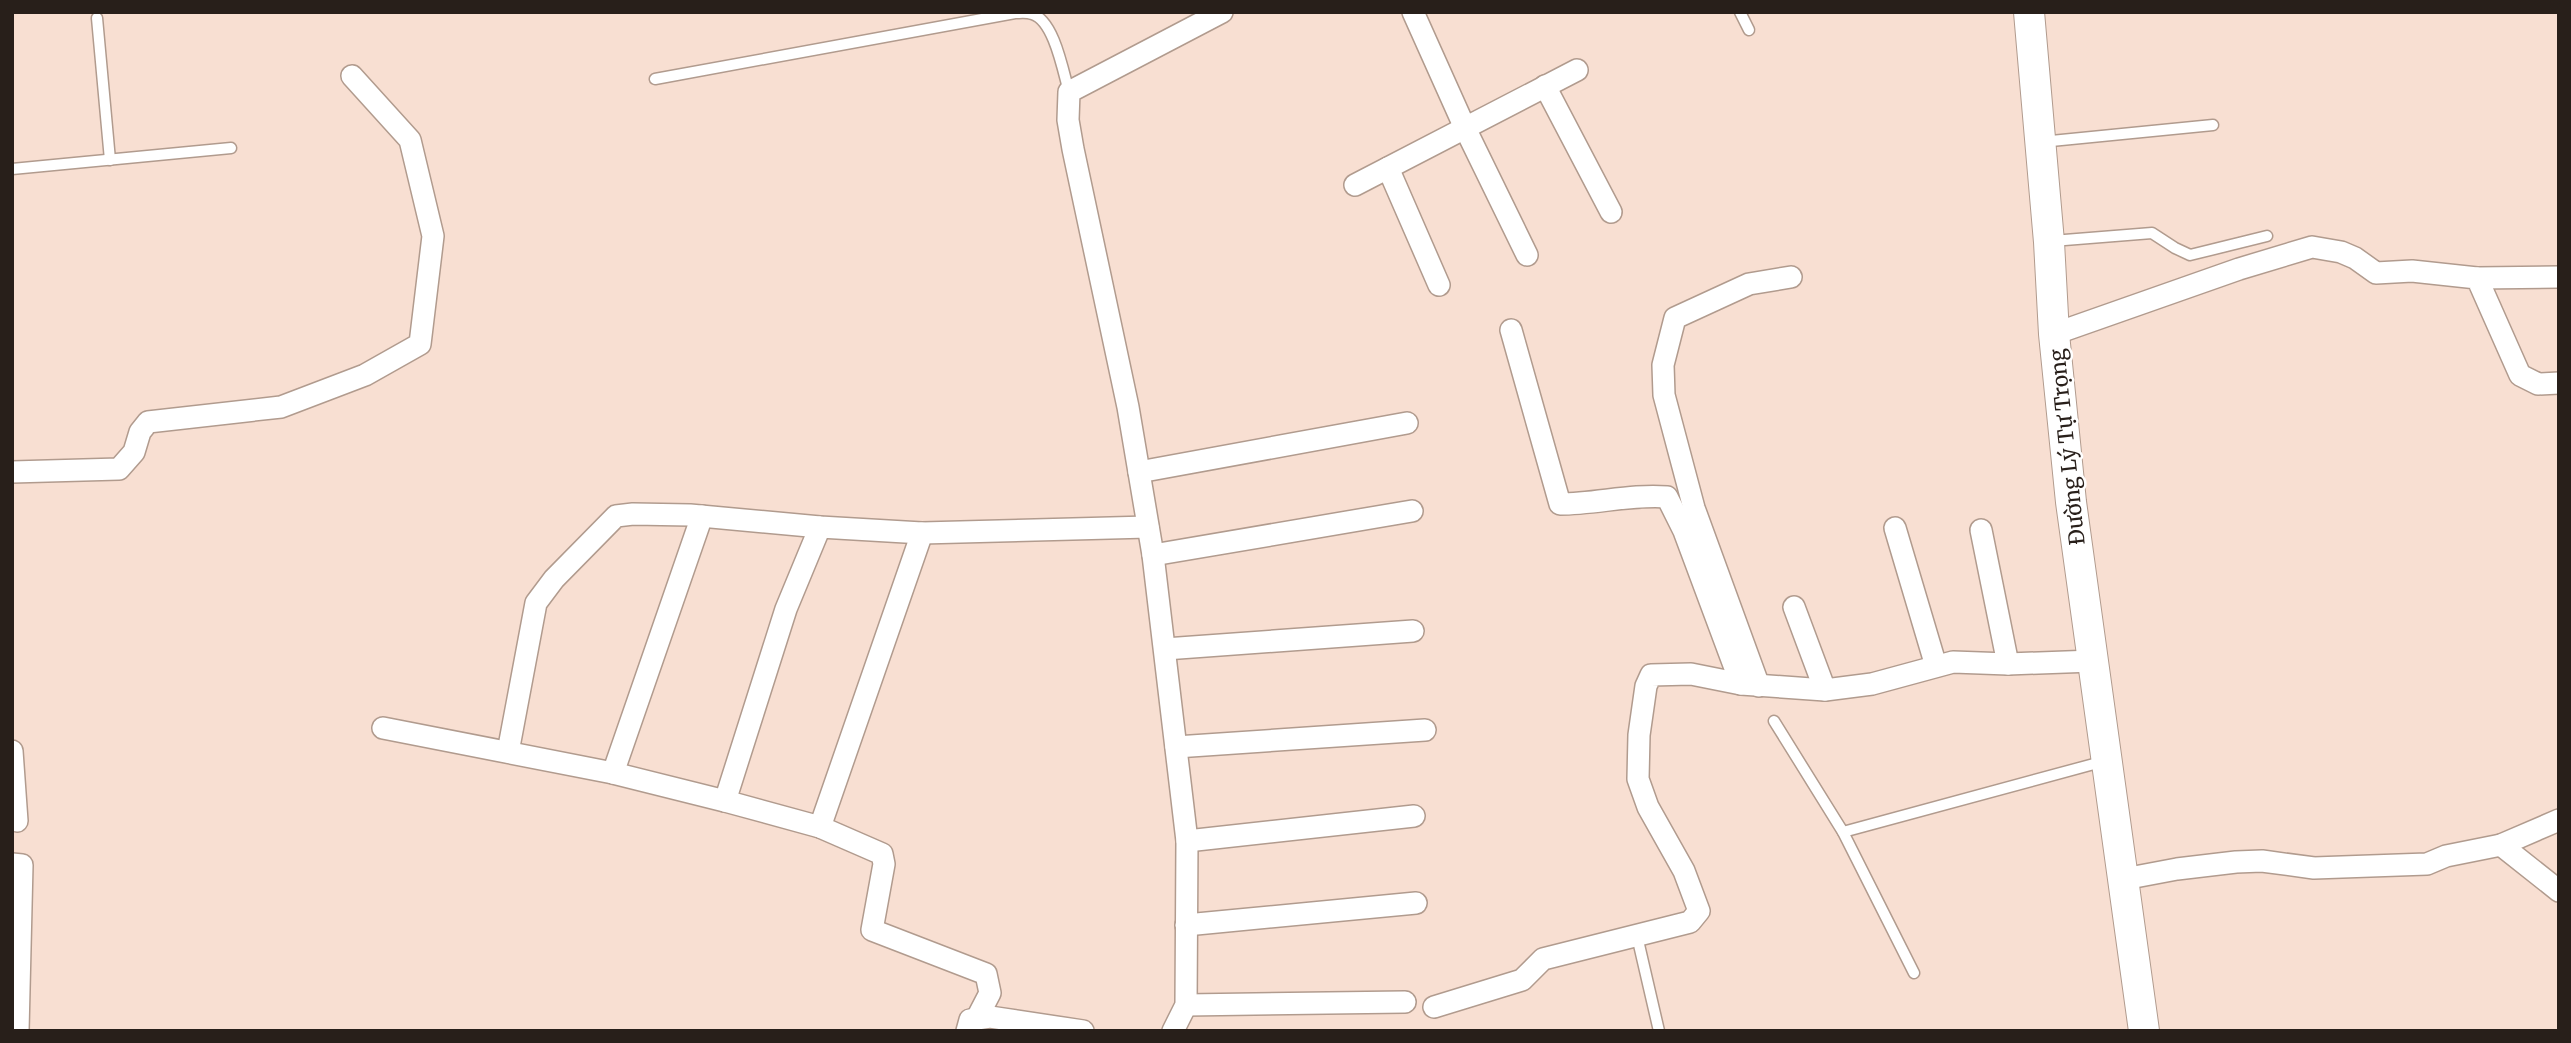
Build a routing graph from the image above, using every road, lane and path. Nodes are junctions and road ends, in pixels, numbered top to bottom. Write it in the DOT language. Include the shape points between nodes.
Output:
graph roads {
  1 [pos="1413,12"];
  2 [pos="1740,12"];
  3 [pos="2029,12"];
  4 [pos="1209,15"];
  5 [pos="97,18"];
  6 [pos="1749,30"];
  7 [pos="1577,70"];
  8 [pos="352,76"];
  9 [pos="654,79"];
  10 [pos="1545,86"];
  11 [pos="1069,92"];
  12 [pos="2213,125"];
  13 [pos="1465,128"];
  14 [pos="2041,142"];
  15 [pos="231,148"];
  16 [pos="110,160"];
  17 [pos="12,169"];
  18 [pos="1388,169"];
  19 [pos="1355,186"];
  20 [pos="1611,212"];
  21 [pos="2267,236"];
  22 [pos="2049,242"];
  23 [pos="1527,255"];
  24 [pos="1791,276"];
  25 [pos="2559,277"];
  26 [pos="2477,278"];
  27 [pos="1439,285"];
  28 [pos="1511,330"];
  29 [pos="2054,334"];
  30 [pos="2559,383"];
  31 [pos="1407,423"];
  32 [pos="12,472"];
  33 [pos="1139,472"];
  34 [pos="1412,510"];
  35 [pos="702,516"];
  36 [pos="820,527"];
  37 [pos="1148,527"];
  38 [pos="1895,528"];
  39 [pos="1981,530"];
  40 [pos="922,533"];
  41 [pos="1153,555"];
  42 [pos="1794,607"];
  43 [pos="1413,631"];
  44 [pos="1165,649"];
  45 [pos="2093,661"];
  46 [pos="2008,664"];
  47 [pos="1936,666"];
  48 [pos="1750,685"];
  49 [pos="1825,690"];
  50 [pos="1774,721"];
  51 [pos="383,728"];
  52 [pos="1425,730"];
  53 [pos="1176,747"];
  54 [pos="12,751"];
  55 [pos="508,752"];
  56 [pos="2105,761"];
  57 [pos="613,774"];
  58 [pos="725,801"];
  59 [pos="1414,816"];
  60 [pos="2559,820"];
  61 [pos="17,821"];
  62 [pos="820,827"];
  63 [pos="1843,832"];
  64 [pos="1187,841"];
  65 [pos="2501,845"];
  66 [pos="12,864"];
  67 [pos="2124,879"];
  68 [pos="2559,891"];
  69 [pos="1416,903"];
  70 [pos="1186,925"];
  71 [pos="1637,936"];
  72 [pos="1914,973"];
  73 [pos="1405,1002"];
  74 [pos="1186,1005"];
  75 [pos="1434,1007"];
  76 [pos="972,1024"];
  77 [pos="18,1031"];
  78 [pos="1083,1031"];
  79 [pos="1173,1031"];
  80 [pos="1658,1031"];
  81 [pos="2144,1031"];
  1 -- 13 [label="street"];
  2 -- 6 [label="lane"];
  3 -- 14 [label="main road, Đường Lý Tự Trọng"];
  4 -- 11 [label="street"];
  5 -- 16 [label="lane"];
  7 -- 10 [label="street"];
  8 -- 32 [label="street" via="410,140 433,236 420,345 365,375 281,407 148,422 134,452 119,469"];
  9 -- 11 [label="lane" via="1032,13 1045,22"];
  10 -- 13 [label="street"];
  10 -- 20 [label="street"];
  11 -- 33 [label="street" via="1073,149"];
  12 -- 14 [label="lane"];
  13 -- 18 [label="street"];
  13 -- 23 [label="street"];
  14 -- 22 [label="main road, Đường Lý Tự Trọng"];
  15 -- 16 [label="lane"];
  16 -- 17 [label="lane"];
  18 -- 19 [label="street"];
  18 -- 27 [label="street"];
  21 -- 22 [label="lane" via="2190,255 2152,233"];
  22 -- 29 [label="main road, Đường Lý Tự Trọng"];
  24 -- 48 [label="street" via="1749,284 1675,318 1663,365 1664,395"];
  25 -- 26 [label="street"];
  26 -- 29 [label="street" via="2412,271 2376,273 2342,252 2312,247"];
  26 -- 30 [label="street" via="2520,375 2538,384"];
  28 -- 48 [label="street" via="1560,504 1667,497"];
  29 -- 45 [label="main road, Đường Lý Tự Trọng"];
  31 -- 33 [label="street"];
  33 -- 37 [label="street"];
  34 -- 41 [label="street"];
  35 -- 36 [label="street"];
  35 -- 55 [label="street" via="616,516 554,579 536,603"];
  35 -- 57 [label="street"];
  36 -- 40 [label="street"];
  36 -- 58 [label="street" via="786,609"];
  37 -- 40 [label="street"];
  37 -- 41 [label="street"];
  38 -- 47 [label="street"];
  39 -- 46 [label="street"];
  40 -- 62 [label="street"];
  41 -- 44 [label="street"];
  42 -- 49 [label="street"];
  43 -- 44 [label="street"];
  44 -- 53 [label="street"];
  45 -- 46 [label="street"];
  45 -- 56 [label="main road, Đường Lý Tự Trọng"];
  46 -- 47 [label="street" via="1953,662"];
  47 -- 49 [label="street" via="1872,684"];
  48 -- 49 [label="street"];
  48 -- 71 [label="street" via="1691,674 1651,675 1646,685 1638,779 1699,911 1690,922"];
  50 -- 63 [label="lane"];
  51 -- 55 [label="street"];
  52 -- 53 [label="street"];
  53 -- 64 [label="street"];
  54 -- 61 [label="street"];
  55 -- 57 [label="street"];
  56 -- 63 [label="lane"];
  56 -- 67 [label="main road, Đường Lý Tự Trọng"];
  57 -- 58 [label="street"];
  58 -- 62 [label="street"];
  59 -- 64 [label="street"];
  60 -- 65 [label="street"];
  62 -- 76 [label="street" via="882,854 873,930 986,974 990,993"];
  63 -- 72 [label="lane"];
  64 -- 70 [label="street"];
  65 -- 67 [label="street" via="2427,864 2314,868 2236,862"];
  65 -- 68 [label="street"];
  66 -- 77 [label="street" via="22,865"];
  67 -- 81 [label="main road, Đường Lý Tự Trọng"];
  69 -- 70 [label="street"];
  70 -- 74 [label="street"];
  71 -- 75 [label="street" via="1543,959 1522,980"];
  71 -- 80 [label="lane"];
  73 -- 74 [label="street"];
  74 -- 79 [label="street"];
  76 -- 78 [label="street" via="990,1017"];
}
